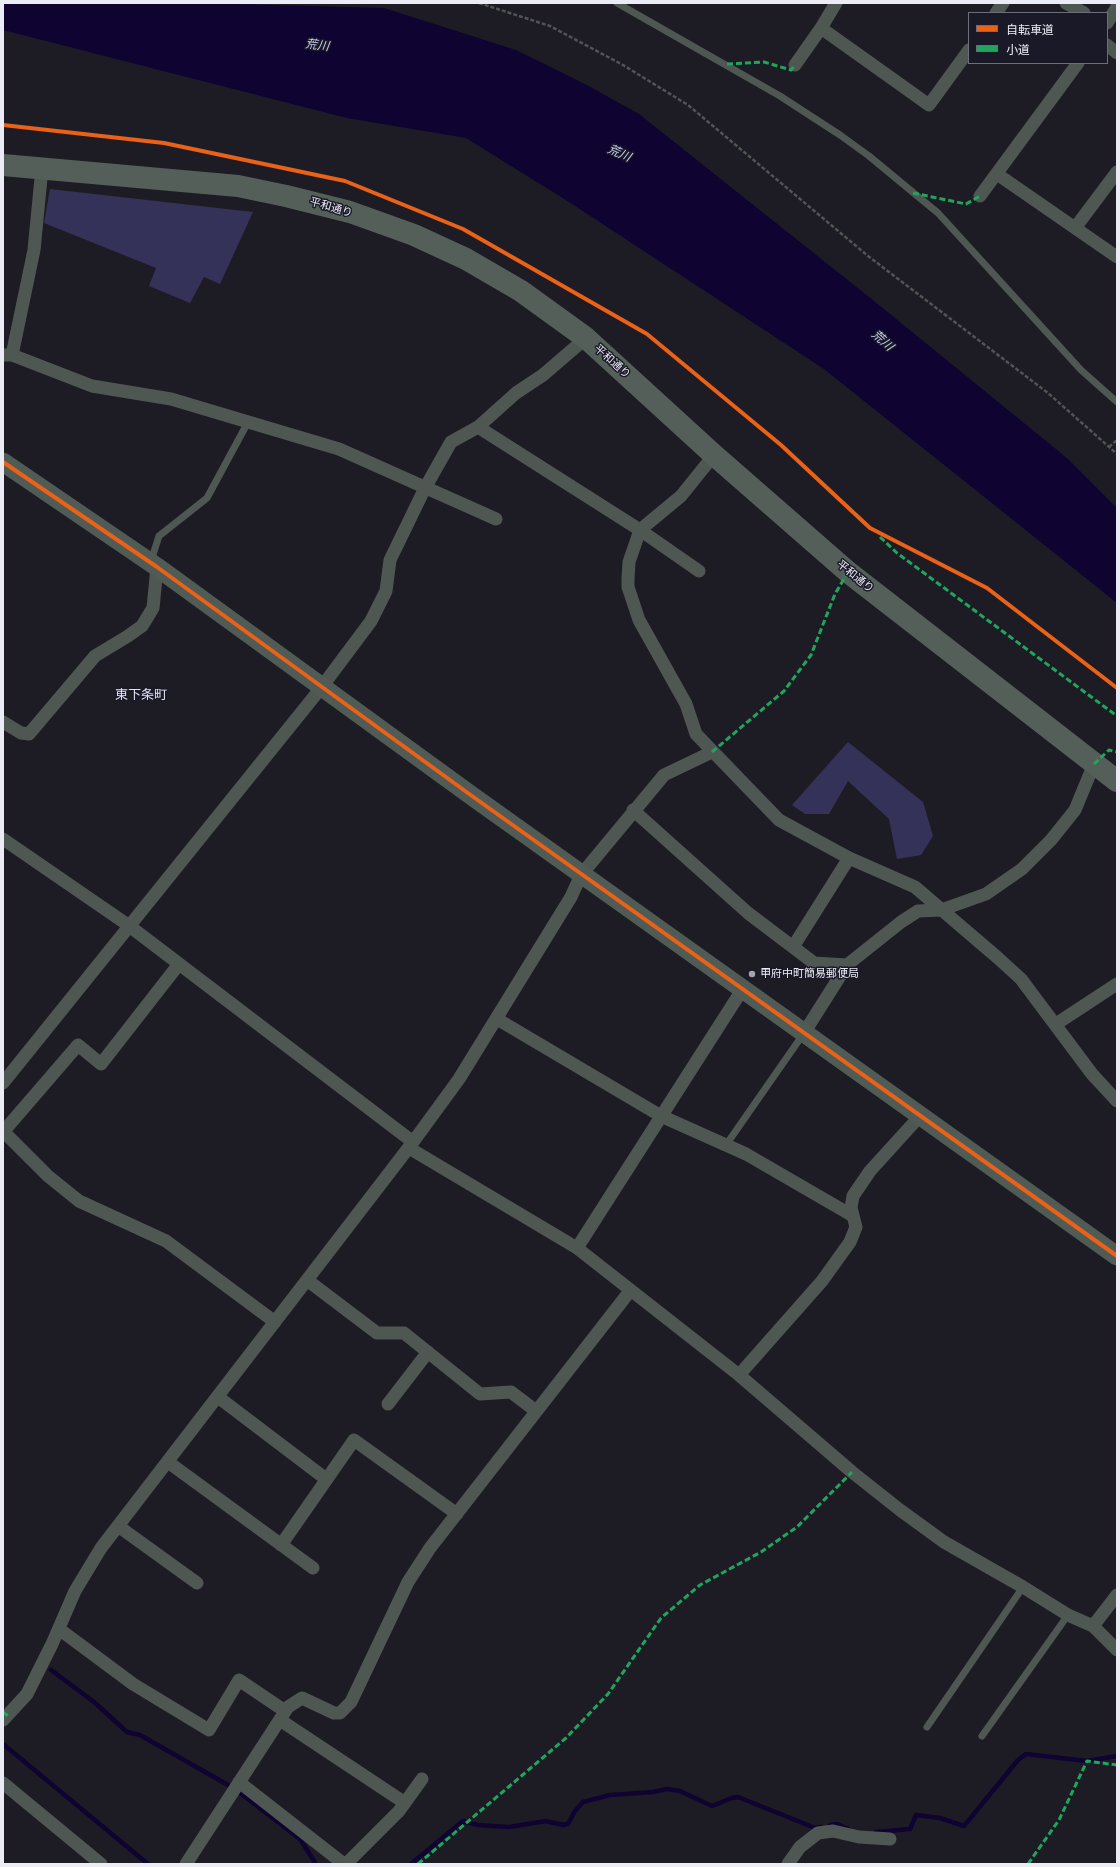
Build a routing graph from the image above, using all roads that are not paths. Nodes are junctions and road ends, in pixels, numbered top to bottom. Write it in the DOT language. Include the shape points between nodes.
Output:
graph roads {
  1 [pos="617,3"];
  2 [pos="836,3"];
  3 [pos="1003,3"];
  4 [pos="1066,3"];
  5 [pos="1117,7"];
  6 [pos="997,12"];
  7 [pos="1082,12"];
  8 [pos="1108,20"];
  9 [pos="821,28"];
  10 [pos="1108,47"];
  11 [pos="968,51"];
  12 [pos="1117,53"];
  13 [pos="1077,64"];
  14 [pos="794,65"];
  15 [pos="3,165"];
  16 [pos="42,168"];
  17 [pos="1117,172"];
  18 [pos="997,174"];
  19 [pos="980,196"];
  20 [pos="1075,228"];
  21 [pos="1117,257"];
  22 [pos="586,338"];
  23 [pos="7,355"];
  24 [pos="1117,402"];
  25 [pos="248,422"];
  26 [pos="478,427"];
  27 [pos="714,455"];
  28 [pos="3,462"];
  29 [pos="425,488"];
  30 [pos="496,519"];
  31 [pos="640,530"];
  32 [pos="154,565"];
  33 [pos="699,571"];
  34 [pos="321,688"];
  35 [pos="3,722"];
  36 [pos="712,752"];
  37 [pos="1094,764"];
  38 [pos="1117,781"];
  39 [pos="633,810"];
  40 [pos="3,840"];
  41 [pos="849,858"];
  42 [pos="581,875"];
  43 [pos="941,910"];
  44 [pos="128,926"];
  45 [pos="793,947"];
  46 [pos="180,964"];
  47 [pos="847,965"];
  48 [pos="1117,984"];
  49 [pos="742,990"];
  50 [pos="497,1019"];
  51 [pos="1056,1024"];
  52 [pos="804,1033"];
  53 [pos="3,1083"];
  54 [pos="1117,1101"];
  55 [pos="661,1116"];
  56 [pos="920,1116"];
  57 [pos="3,1132"];
  58 [pos="411,1145"];
  59 [pos="726,1145"];
  60 [pos="853,1216"];
  61 [pos="577,1248"];
  62 [pos="1117,1256"];
  63 [pos="307,1280"];
  64 [pos="630,1291"];
  65 [pos="275,1322"];
  66 [pos="428,1352"];
  67 [pos="740,1375"];
  68 [pos="218,1396"];
  69 [pos="388,1404"];
  70 [pos="536,1411"];
  71 [pos="168,1462"];
  72 [pos="326,1479"];
  73 [pos="457,1514"];
  74 [pos="118,1526"];
  75 [pos="282,1545"];
  76 [pos="313,1568"];
  77 [pos="197,1583"];
  78 [pos="1023,1587"];
  79 [pos="1117,1595"];
  80 [pos="1068,1615"];
  81 [pos="1093,1626"];
  82 [pos="59,1629"];
  83 [pos="1117,1650"];
  84 [pos="283,1716"];
  85 [pos="5,1718"];
  86 [pos="926,1727"];
  87 [pos="982,1736"];
  88 [pos="422,1779"];
  89 [pos="239,1782"];
  90 [pos="3,1783"];
  91 [pos="405,1803"];
  92 [pos="890,1839"];
  93 [pos="101,1864"];
  94 [pos="186,1864"];
  95 [pos="345,1864"];
  96 [pos="788,1864"];
  1 -- 24 [label="lane" via="780,96 869,156 938,213 1081,370"];
  2 -- 9 [label="street"];
  3 -- 6 [label="street"];
  4 -- 7 [label="street"];
  5 -- 8 [label="street"];
  9 -- 11 [label="street" via="930,105"];
  9 -- 14 [label="street"];
  10 -- 12 [label="street"];
  13 -- 18 [label="street"];
  15 -- 16 [label="highway, 平和通り"];
  16 -- 22 [label="highway, 平和通り" via="238,186 350,212 414,235 466,260 521,291"];
  16 -- 23 [label="street" via="34,250"];
  17 -- 20 [label="street"];
  18 -- 19 [label="street"];
  18 -- 20 [label="street"];
  20 -- 21 [label="street"];
  22 -- 26 [label="street" via="543,375 516,393"];
  22 -- 27 [label="highway, 平和通り"];
  23 -- 25 [label="street" via="92,386 171,399"];
  25 -- 29 [label="street" via="339,449"];
  25 -- 32 [label="lane" via="207,498 160,536"];
  26 -- 29 [label="street" via="451,442"];
  26 -- 31 [label="street"];
  27 -- 31 [label="street" via="681,496"];
  27 -- 37 [label="highway, 平和通り" via="848,572"];
  28 -- 32 [label="street"];
  29 -- 30 [label="street"];
  29 -- 34 [label="street" via="390,560 386,591 371,621"];
  31 -- 33 [label="street"];
  31 -- 36 [label="street" via="629,562 628,587 639,620 686,704 696,734"];
  32 -- 34 [label="street"];
  32 -- 35 [label="street" via="153,608 142,626 96,656 29,734 21,733"];
  34 -- 42 [label="street"];
  34 -- 44 [label="street"];
  36 -- 39 [label="street" via="664,775"];
  36 -- 41 [label="street" via="778,820"];
  37 -- 38 [label="highway, 平和通り"];
  37 -- 43 [label="street" via="1075,810 1051,840 1022,869 986,894"];
  39 -- 42 [label="street"];
  39 -- 45 [label="street" via="748,913"];
  40 -- 44 [label="street"];
  41 -- 43 [label="street" via="915,888"];
  41 -- 45 [label="street"];
  42 -- 49 [label="street"];
  42 -- 50 [label="street" via="571,898"];
  43 -- 47 [label="street" via="918,911"];
  43 -- 51 [label="street" via="1021,980"];
  44 -- 46 [label="street"];
  44 -- 53 [label="street"];
  45 -- 47 [label="street" via="814,963"];
  46 -- 57 [label="street" via="101,1064 78,1045"];
  46 -- 58 [label="street"];
  47 -- 52 [label="street"];
  48 -- 51 [label="street"];
  49 -- 52 [label="street"];
  49 -- 55 [label="street"];
  50 -- 55 [label="street"];
  50 -- 58 [label="street" via="459,1079"];
  51 -- 54 [label="street" via="1092,1074"];
  52 -- 56 [label="street"];
  52 -- 59 [label="lane"];
  55 -- 59 [label="street"];
  55 -- 61 [label="street"];
  56 -- 60 [label="street" via="870,1171 853,1196"];
  56 -- 62 [label="street"];
  57 -- 65 [label="street" via="48,1176 79,1201 166,1241"];
  58 -- 61 [label="street"];
  58 -- 63 [label="street"];
  59 -- 60 [label="street"];
  60 -- 67 [label="street" via="856,1228 850,1242 822,1281"];
  61 -- 64 [label="street"];
  63 -- 65 [label="street"];
  63 -- 66 [label="street" via="377,1333 404,1333"];
  64 -- 67 [label="street"];
  64 -- 70 [label="street"];
  65 -- 68 [label="street"];
  66 -- 69 [label="street"];
  66 -- 70 [label="street" via="480,1394 510,1392"];
  67 -- 78 [label="street" via="900,1510 944,1542"];
  68 -- 71 [label="street"];
  68 -- 72 [label="street"];
  70 -- 73 [label="street"];
  71 -- 74 [label="street"];
  71 -- 75 [label="street"];
  72 -- 73 [label="street" via="354,1440"];
  72 -- 75 [label="street"];
  73 -- 84 [label="street" via="430,1548 408,1582 351,1702 340,1713 334,1713 302,1698 288,1707"];
  74 -- 77 [label="street"];
  74 -- 82 [label="street" via="101,1548 75,1591"];
  75 -- 76 [label="street"];
  78 -- 80 [label="street"];
  78 -- 86 [label="lane"];
  79 -- 81 [label="street"];
  80 -- 81 [label="street"];
  80 -- 87 [label="lane"];
  81 -- 83 [label="street"];
  82 -- 84 [label="street" via="133,1684 209,1730 239,1680"];
  82 -- 85 [label="street" via="27,1694"];
  84 -- 89 [label="street"];
  84 -- 91 [label="street"];
  88 -- 91 [label="street"];
  89 -- 94 [label="street"];
  89 -- 95 [label="street"];
  90 -- 93 [label="street"];
  91 -- 95 [label="street"];
  92 -- 96 [label="street" via="859,1837 833,1831 818,1833 800,1847"];
}
